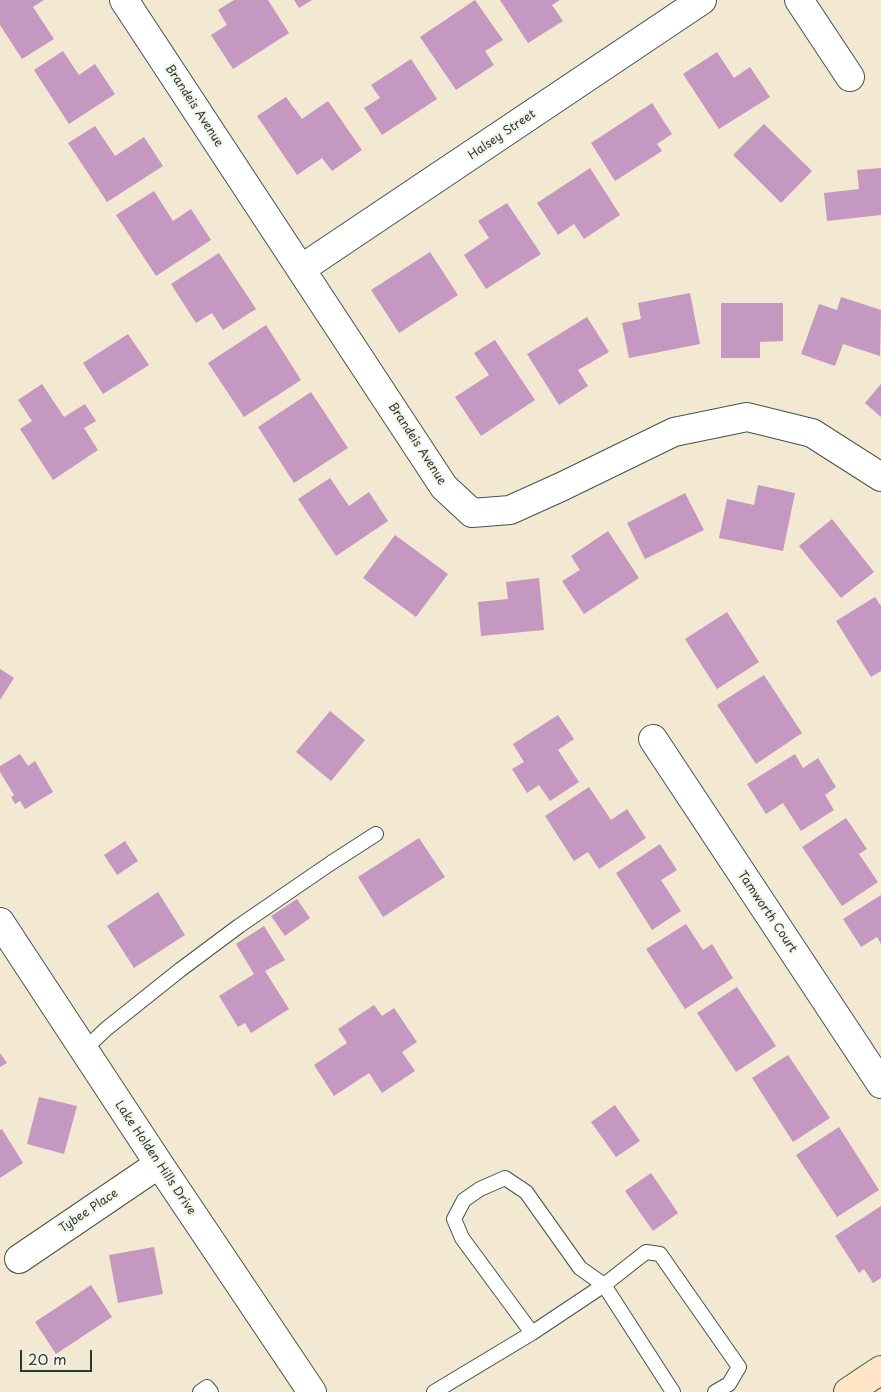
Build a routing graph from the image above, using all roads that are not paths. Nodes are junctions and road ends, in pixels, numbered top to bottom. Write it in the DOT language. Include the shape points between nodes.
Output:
graph roads {
  1 [pos="124,0"];
  2 [pos="702,0"];
  3 [pos="799,0"];
  4 [pos="850,77"];
  5 [pos="301,269"];
  6 [pos="881,477"];
  7 [pos="653,739"];
  8 [pos="376,834"];
  9 [pos="0,922"];
  10 [pos="84,1050"];
  11 [pos="881,1084"];
  12 [pos="159,1164"];
  13 [pos="18,1258"];
  14 [pos="604,1285"];
  15 [pos="532,1333"];
  16 [pos="881,1370"];
  17 [pos="200,1392"];
  18 [pos="211,1392"];
  19 [pos="312,1392"];
  20 [pos="434,1392"];
  21 [pos="673,1392"];
  22 [pos="715,1392"];
  23 [pos="848,1392"];
  1 -- 5 [label="street, Brandeis Avenue"];
  2 -- 5 [label="street, Halsey Street"];
  3 -- 4 [label="street"];
  5 -- 6 [label="street, Brandeis Avenue" via="444,487 472,513 510,510 674,432 747,417 812,432"];
  7 -- 11 [label="street, Tamworth Court"];
  8 -- 10 [label="lane" via="239,926"];
  9 -- 10 [label="street, Lake Holden Hills Drive"];
  10 -- 12 [label="street, Lake Holden Hills Drive"];
  12 -- 13 [label="street, Tybee Place"];
  12 -- 19 [label="street, Lake Holden Hills Drive"];
  14 -- 15 [label="lane"];
  14 -- 15 [label="lane" via="580,1268 526,1192 505,1178 472,1194 464,1200 454,1219 462,1238"];
  14 -- 21 [label="lane"];
  14 -- 22 [label="lane" via="646,1252 660,1254 739,1367 729,1384"];
  15 -- 20 [label="lane"];
  16 -- 23 [label="street"];
  17 -- 18 [label="lane" via="207,1387"];
}
